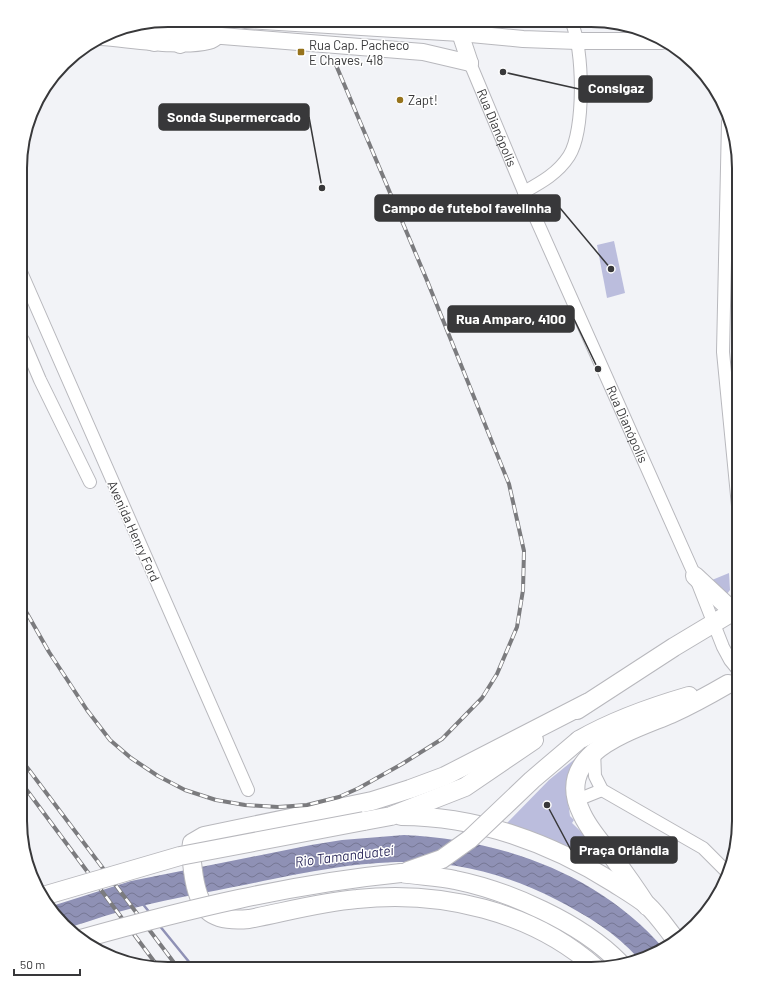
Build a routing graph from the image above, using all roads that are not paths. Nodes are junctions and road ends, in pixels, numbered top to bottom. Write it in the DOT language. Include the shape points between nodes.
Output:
graph roads {
  1 [pos="185,27"];
  2 [pos="346,27"];
  3 [pos="457,27"];
  4 [pos="574,27"];
  5 [pos="137,31"];
  6 [pos="126,33"];
  7 [pos="180,39"];
  8 [pos="111,40"];
  9 [pos="649,40"];
  10 [pos="577,41"];
  11 [pos="154,43"];
  12 [pos="339,46"];
  13 [pos="423,52"];
  14 [pos="470,63"];
  15 [pos="728,135"];
  16 [pos="524,192"];
  17 [pos="27,286"];
  18 [pos="27,349"];
  19 [pos="732,444"];
  20 [pos="90,482"];
  21 [pos="695,576"];
  22 [pos="732,609"];
  23 [pos="732,615"];
  24 [pos="713,624"];
  25 [pos="732,667"];
  26 [pos="732,679"];
  27 [pos="732,680"];
  28 [pos="587,703"];
  29 [pos="594,750"];
  30 [pos="248,790"];
  31 [pos="602,790"];
  32 [pos="577,800"];
  33 [pos="391,816"];
  34 [pos="724,868"];
  35 [pos="401,874"];
  36 [pos="48,895"];
  37 [pos="647,906"];
  38 [pos="672,936"];
  39 [pos="88,937"];
  40 [pos="616,960"];
  41 [pos="589,962"];
  1 -- 7 [label="main road"];
  2 -- 3 [label="main road"];
  2 -- 12 [label="main road" via="346,37"];
  3 -- 10 [label="main road" via="524,39"];
  3 -- 13 [label="main road" via="456,45 451,49"];
  3 -- 14 [label="main road, Rua Dianópolis"];
  4 -- 10 [label="street"];
  5 -- 7 [label="main road"];
  6 -- 11 [label="main road"];
  7 -- 11 [label="street"];
  7 -- 12 [label="main road" via="219,37"];
  8 -- 11 [label="street"];
  9 -- 10 [label="main road"];
  10 -- 16 [label="street" via="580,52 580,127 576,141 570,155 559,169"];
  12 -- 13 [label="main road"];
  13 -- 14 [label="main road"];
  14 -- 16 [label="street, Rua Dianópolis"];
  15 -- 19 [label="street" via="723,352"];
  16 -- 21 [label="street, Rua Dianópolis"];
  17 -- 30 [label="street, Avenida Henry Ford"];
  18 -- 20 [label="street"];
  21 -- 22 [label="highway"];
  21 -- 24 [label="street, Rua Dianópolis"];
  23 -- 24 [label="highway"];
  24 -- 25 [label="street, Rua Dianópolis"];
  24 -- 28 [label="highway"];
  26 -- 35 [label="highway, bridge" via="649,708 579,740 532,780 463,846 442,859"];
  27 -- 29 [label="highway" via="690,706 621,735"];
  28 -- 33 [label="highway" via="465,787"];
  28 -- 41 [label="highway" via="445,776 372,801 204,836 192,843 191,855 194,881 202,905 215,915 234,920 357,899 434,899 472,905 529,925 567,944"];
  29 -- 31 [label="street" via="595,776"];
  29 -- 32 [label="highway" via="578,774"];
  31 -- 32 [label="street"];
  31 -- 34 [label="street" via="703,848"];
  32 -- 37 [label="highway" via="587,824"];
  33 -- 36 [label="highway, bridge" via="180,856"];
  33 -- 37 [label="highway" via="442,818 487,827 517,837 559,852 590,868"];
  35 -- 39 [label="highway, bridge" via="343,879 230,900"];
  35 -- 40 [label="highway" via="455,880 502,893 566,923"];
  37 -- 38 [label="highway"];
}
